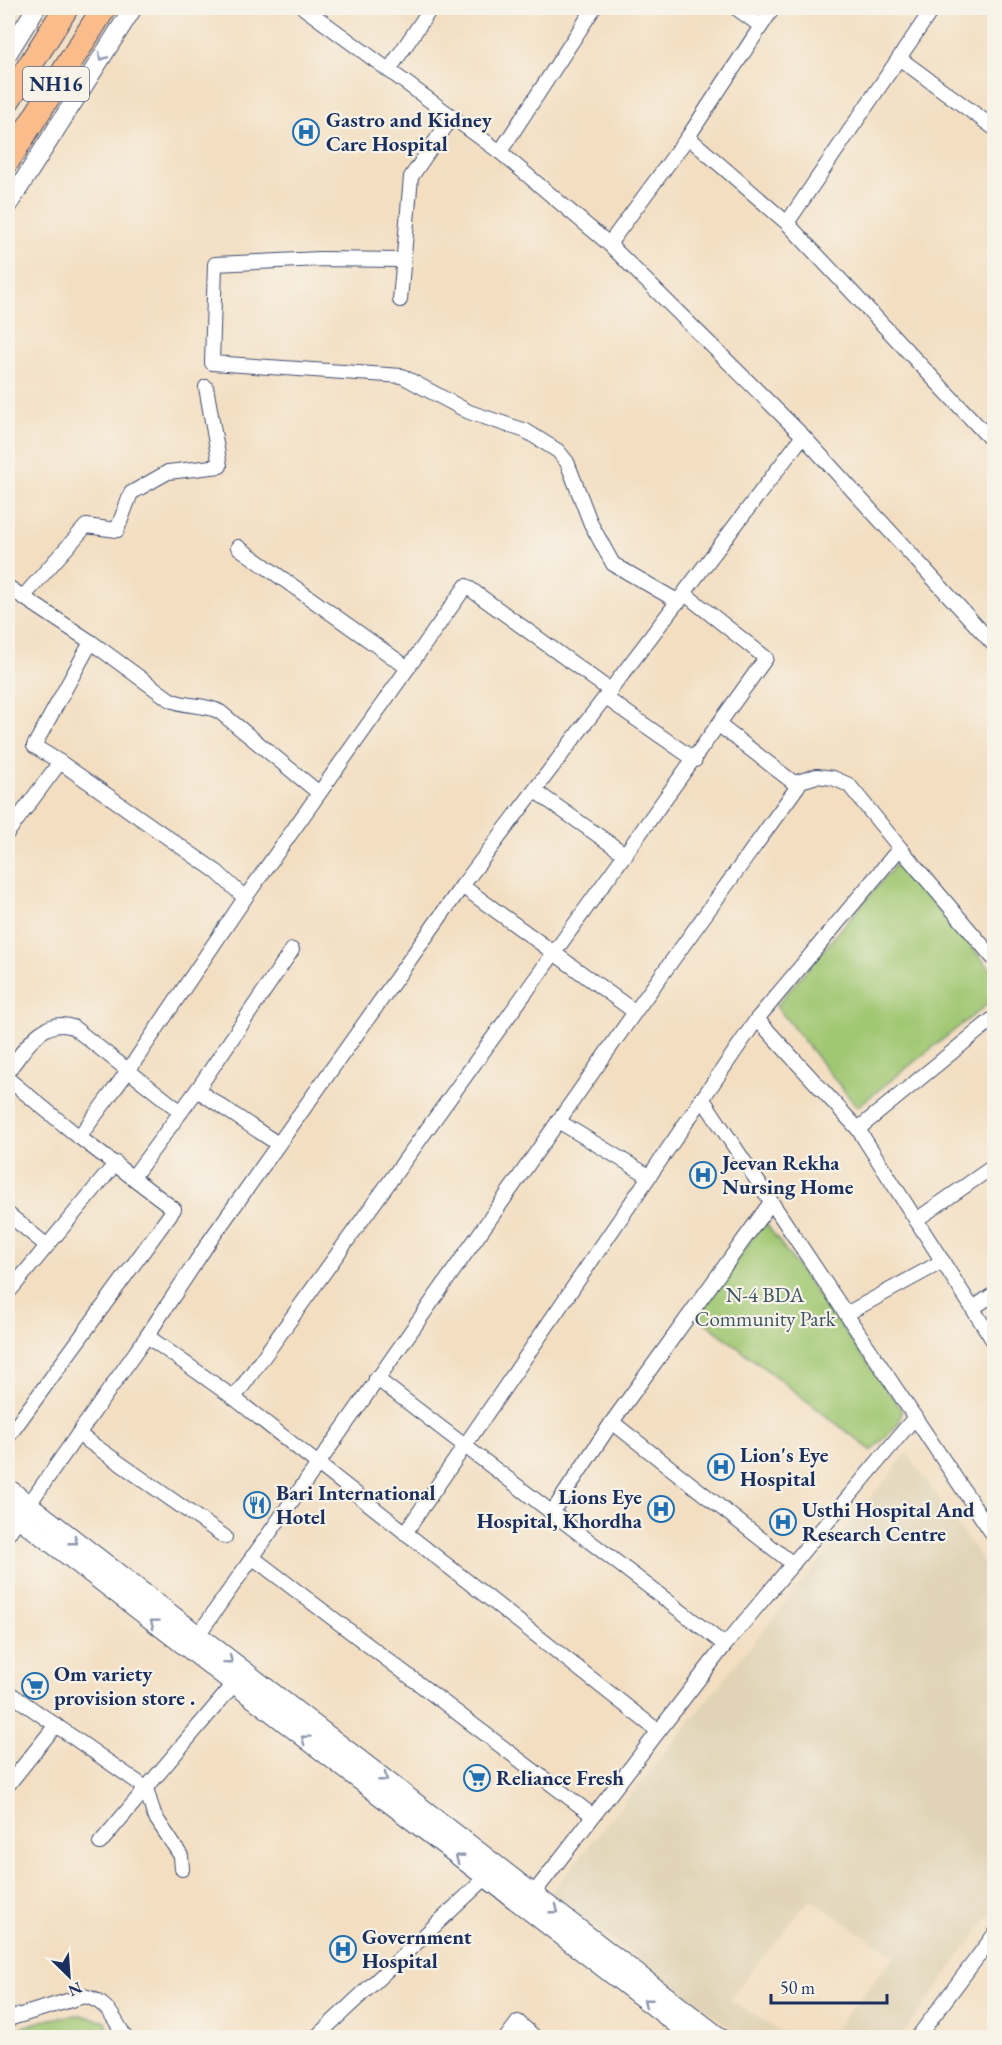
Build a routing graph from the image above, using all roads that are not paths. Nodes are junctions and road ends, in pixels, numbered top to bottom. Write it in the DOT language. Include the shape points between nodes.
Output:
graph roads {
  1 [pos="36,8"];
  2 [pos="66,8"];
  3 [pos="104,8"];
  4 [pos="133,8"];
  5 [pos="304,8"];
  6 [pos="431,8"];
  7 [pos="594,8"];
  8 [pos="736,8"];
  9 [pos="773,8"];
  10 [pos="933,8"];
  11 [pos="761,26"];
  12 [pos="8,53"];
  13 [pos="899,58"];
  14 [pos="389,70"];
  15 [pos="8,100"];
  16 [pos="452,117"];
  17 [pos="994,128"];
  18 [pos="688,137"];
  19 [pos="500,153"];
  20 [pos="8,160"];
  21 [pos="8,205"];
  22 [pos="787,223"];
  23 [pos="609,244"];
  24 [pos="402,260"];
  25 [pos="400,300"];
  26 [pos="206,387"];
  27 [pos="803,436"];
  28 [pos="994,443"];
  29 [pos="238,547"];
  30 [pos="8,587"];
  31 [pos="23,597"];
  32 [pos="682,598"];
  33 [pos="91,642"];
  34 [pos="994,645"];
  35 [pos="408,668"];
  36 [pos="608,695"];
  37 [pos="719,725"];
  38 [pos="695,760"];
  39 [pos="60,762"];
  40 [pos="794,783"];
  41 [pos="535,791"];
  42 [pos="319,793"];
  43 [pos="8,832"];
  44 [pos="900,848"];
  45 [pos="626,855"];
  46 [pos="462,886"];
  47 [pos="245,898"];
  48 [pos="292,950"];
  49 [pos="553,952"];
  50 [pos="994,958"];
  51 [pos="635,1012"];
  52 [pos="994,1018"];
  53 [pos="757,1019"];
  54 [pos="8,1071"];
  55 [pos="128,1071"];
  56 [pos="8,1079"];
  57 [pos="197,1090"];
  58 [pos="702,1098"];
  59 [pos="181,1112"];
  60 [pos="558,1121"];
  61 [pos="858,1129"];
  62 [pos="79,1137"];
  63 [pos="278,1144"];
  64 [pos="116,1163"];
  65 [pos="994,1166"];
  66 [pos="649,1176"];
  67 [pos="133,1177"];
  68 [pos="771,1202"];
  69 [pos="8,1214"];
  70 [pos="916,1220"];
  71 [pos="46,1245"];
  72 [pos="943,1261"];
  73 [pos="8,1293"];
  74 [pos="994,1294"];
  75 [pos="973,1308"];
  76 [pos="846,1314"];
  77 [pos="147,1336"];
  78 [pos="994,1342"];
  79 [pos="376,1378"];
  80 [pos="234,1398"];
  81 [pos="915,1417"];
  82 [pos="612,1422"];
  83 [pos="78,1434"];
  84 [pos="8,1437"];
  85 [pos="464,1447"];
  86 [pos="317,1464"];
  87 [pos="8,1488"];
  88 [pos="551,1514"];
  89 [pos="15,1517"];
  90 [pos="405,1533"];
  91 [pos="994,1536"];
  92 [pos="225,1537"];
  93 [pos="252,1557"];
  94 [pos="793,1564"];
  95 [pos="198,1635"];
  96 [pos="725,1645"];
  97 [pos="234,1684"];
  98 [pos="8,1692"];
  99 [pos="56,1725"];
  100 [pos="658,1731"];
  101 [pos="8,1785"];
  102 [pos="146,1788"];
  103 [pos="592,1815"];
  104 [pos="100,1843"];
  105 [pos="182,1869"];
  106 [pos="492,1872"];
  107 [pos="534,1893"];
  108 [pos="994,1935"];
  109 [pos="8,2019"];
  110 [pos="125,2037"];
  111 [pos="315,2037"];
  112 [pos="506,2037"];
  113 [pos="536,2037"];
  114 [pos="694,2037"];
  115 [pos="721,2037"];
  116 [pos="917,2037"];
  1 -- 12 [label="street"];
  2 -- 15 [label="highway, NH16"];
  3 -- 20 [label="highway, NH16"];
  4 -- 21 [label="street, one-way"];
  5 -- 14 [label="street"];
  6 -- 14 [label="street"];
  7 -- 19 [label="street"];
  8 -- 11 [label="street"];
  9 -- 11 [label="street"];
  10 -- 13 [label="street"];
  11 -- 18 [label="street"];
  13 -- 17 [label="street"];
  13 -- 22 [label="street"];
  14 -- 16 [label="street"];
  16 -- 19 [label="street"];
  16 -- 24 [label="street" via="411,177"];
  18 -- 22 [label="street"];
  18 -- 23 [label="street"];
  19 -- 23 [label="street"];
  22 -- 28 [label="street"];
  23 -- 27 [label="street"];
  24 -- 25 [label="street"];
  24 -- 32 [label="street" via="215,264 212,363 402,376 470,411 526,431 558,451 567,462 591,524 613,564"];
  26 -- 31 [label="street" via="220,466 168,472 131,493 117,530 86,526"];
  27 -- 32 [label="street"];
  27 -- 34 [label="street"];
  29 -- 35 [label="street"];
  30 -- 31 [label="street"];
  31 -- 33 [label="street"];
  32 -- 36 [label="street"];
  32 -- 37 [label="street" via="766,658"];
  33 -- 39 [label="street" via="34,746"];
  33 -- 42 [label="street" via="169,699 220,712"];
  35 -- 36 [label="street" via="466,586"];
  35 -- 42 [label="street"];
  36 -- 38 [label="street"];
  36 -- 41 [label="street"];
  37 -- 38 [label="street"];
  37 -- 40 [label="street"];
  38 -- 45 [label="street"];
  39 -- 43 [label="street"];
  39 -- 47 [label="street" via="216,872"];
  40 -- 44 [label="street" via="818,776 849,785"];
  40 -- 51 [label="street" via="798,786"];
  41 -- 45 [label="street"];
  41 -- 46 [label="street"];
  42 -- 47 [label="street"];
  44 -- 50 [label="street"];
  44 -- 53 [label="street"];
  45 -- 49 [label="street"];
  46 -- 49 [label="street"];
  46 -- 63 [label="street"];
  47 -- 55 [label="street"];
  48 -- 57 [label="street"];
  49 -- 51 [label="street"];
  49 -- 80 [label="street"];
  51 -- 60 [label="street"];
  52 -- 61 [label="street"];
  53 -- 58 [label="street"];
  53 -- 61 [label="street"];
  54 -- 55 [label="street" via="37,1035 57,1024 73,1027"];
  55 -- 59 [label="street"];
  55 -- 62 [label="street"];
  56 -- 62 [label="street"];
  57 -- 59 [label="street"];
  57 -- 63 [label="street"];
  58 -- 66 [label="street"];
  58 -- 68 [label="street"];
  59 -- 67 [label="street"];
  60 -- 66 [label="street"];
  60 -- 79 [label="street"];
  61 -- 70 [label="street"];
  62 -- 64 [label="street"];
  63 -- 77 [label="street"];
  64 -- 67 [label="street"];
  64 -- 71 [label="street"];
  65 -- 70 [label="street"];
  66 -- 85 [label="street"];
  67 -- 84 [label="street" via="174,1209"];
  68 -- 76 [label="street"];
  68 -- 82 [label="street"];
  69 -- 71 [label="street"];
  70 -- 72 [label="street"];
  71 -- 73 [label="street"];
  72 -- 75 [label="street"];
  72 -- 76 [label="street"];
  74 -- 75 [label="street"];
  75 -- 78 [label="street"];
  76 -- 81 [label="street"];
  77 -- 80 [label="street"];
  77 -- 83 [label="street"];
  79 -- 85 [label="street"];
  79 -- 86 [label="street"];
  80 -- 86 [label="street"];
  81 -- 91 [label="street"];
  81 -- 94 [label="street"];
  82 -- 88 [label="street"];
  82 -- 94 [label="street"];
  83 -- 89 [label="street"];
  83 -- 92 [label="street"];
  85 -- 88 [label="street"];
  85 -- 90 [label="street"];
  86 -- 90 [label="street"];
  86 -- 93 [label="street"];
  87 -- 89 [label="street"];
  88 -- 96 [label="street"];
  89 -- 95 [label="street, one-way"];
  97 -- 89 [label="street, one-way"];
  90 -- 100 [label="street"];
  93 -- 95 [label="street"];
  93 -- 103 [label="street"];
  94 -- 96 [label="street"];
  95 -- 106 [label="street, one-way"];
  96 -- 100 [label="street"];
  97 -- 102 [label="street"];
  106 -- 97 [label="street, one-way"];
  98 -- 99 [label="street"];
  99 -- 101 [label="street"];
  99 -- 102 [label="street"];
  100 -- 103 [label="street"];
  102 -- 104 [label="street"];
  102 -- 105 [label="street" via="154,1815 181,1856"];
  103 -- 107 [label="street"];
  106 -- 107 [label="street"];
  106 -- 111 [label="street"];
  114 -- 106 [label="street, one-way"];
  107 -- 115 [label="street, one-way"];
  108 -- 116 [label="street"];
  109 -- 110 [label="street" via="84,1996 97,1999 108,2008"];
  112 -- 113 [label="street" via="518,2022"];
}
